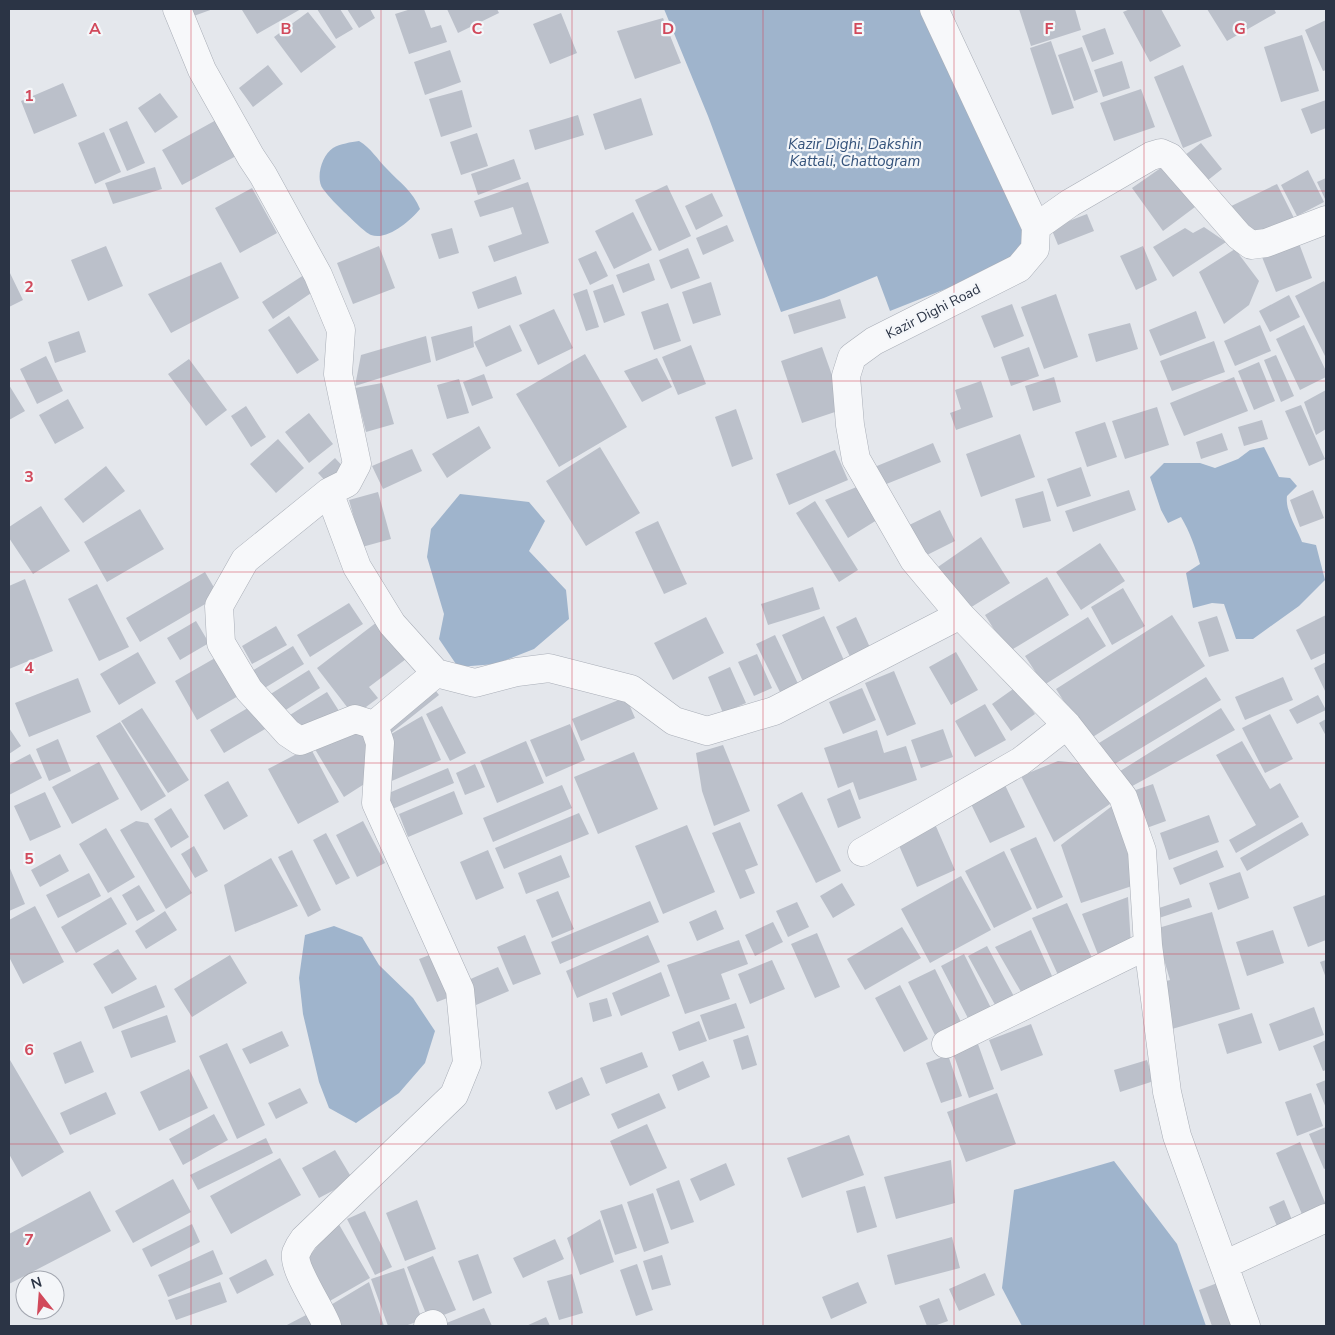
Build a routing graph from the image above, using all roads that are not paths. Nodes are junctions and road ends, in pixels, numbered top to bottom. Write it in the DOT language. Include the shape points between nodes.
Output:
graph roads {
  1 [pos="177,9"];
  2 [pos="934,9"];
  3 [pos="1326,220"];
  4 [pos="1036,227"];
  5 [pos="329,492"];
  6 [pos="960,615"];
  7 [pos="436,672"];
  8 [pos="374,725"];
  9 [pos="1067,725"];
  10 [pos="862,852"];
  11 [pos="1148,945"];
  12 [pos="946,1044"];
  13 [pos="1326,1218"];
  14 [pos="1224,1265"];
  15 [pos="327,1326"];
  16 [pos="1246,1326"];
  1 -- 5 [label="street" via="202,70 318,276 342,330 338,374 357,464 348,483"];
  2 -- 4 [label="street"];
  3 -- 4 [label="street" via="1266,243 1251,245 1238,236 1170,157 1161,153 1078,199"];
  4 -- 6 [label="street, Kazir Dighi Road" via="1034,249 1019,268 874,341 852,357 846,376 856,459 914,560"];
  5 -- 7 [label="street" via="357,566 392,624"];
  5 -- 8 [label="street" via="245,560 219,606 221,643 249,690 288,733 300,741 355,719"];
  6 -- 7 [label="street" via="774,711 707,731 674,721 631,689 549,668 475,683"];
  6 -- 9 [label="street, Kazir Dighi Road"];
  7 -- 8 [label="street"];
  8 -- 15 [label="street" via="380,743 376,804 460,990 467,1063 454,1096 304,1239 296,1254 298,1270"];
  9 -- 10 [label="street" via="1021,761"];
  9 -- 11 [label="street, Kazir Dighi Road" via="1123,797 1142,851"];
  11 -- 12 [label="street"];
  11 -- 14 [label="street, Kazir Dighi Road" via="1167,1092 1175,1127"];
  13 -- 14 [label="street"];
  14 -- 16 [label="street, Kazir Dighi Road"];
}
